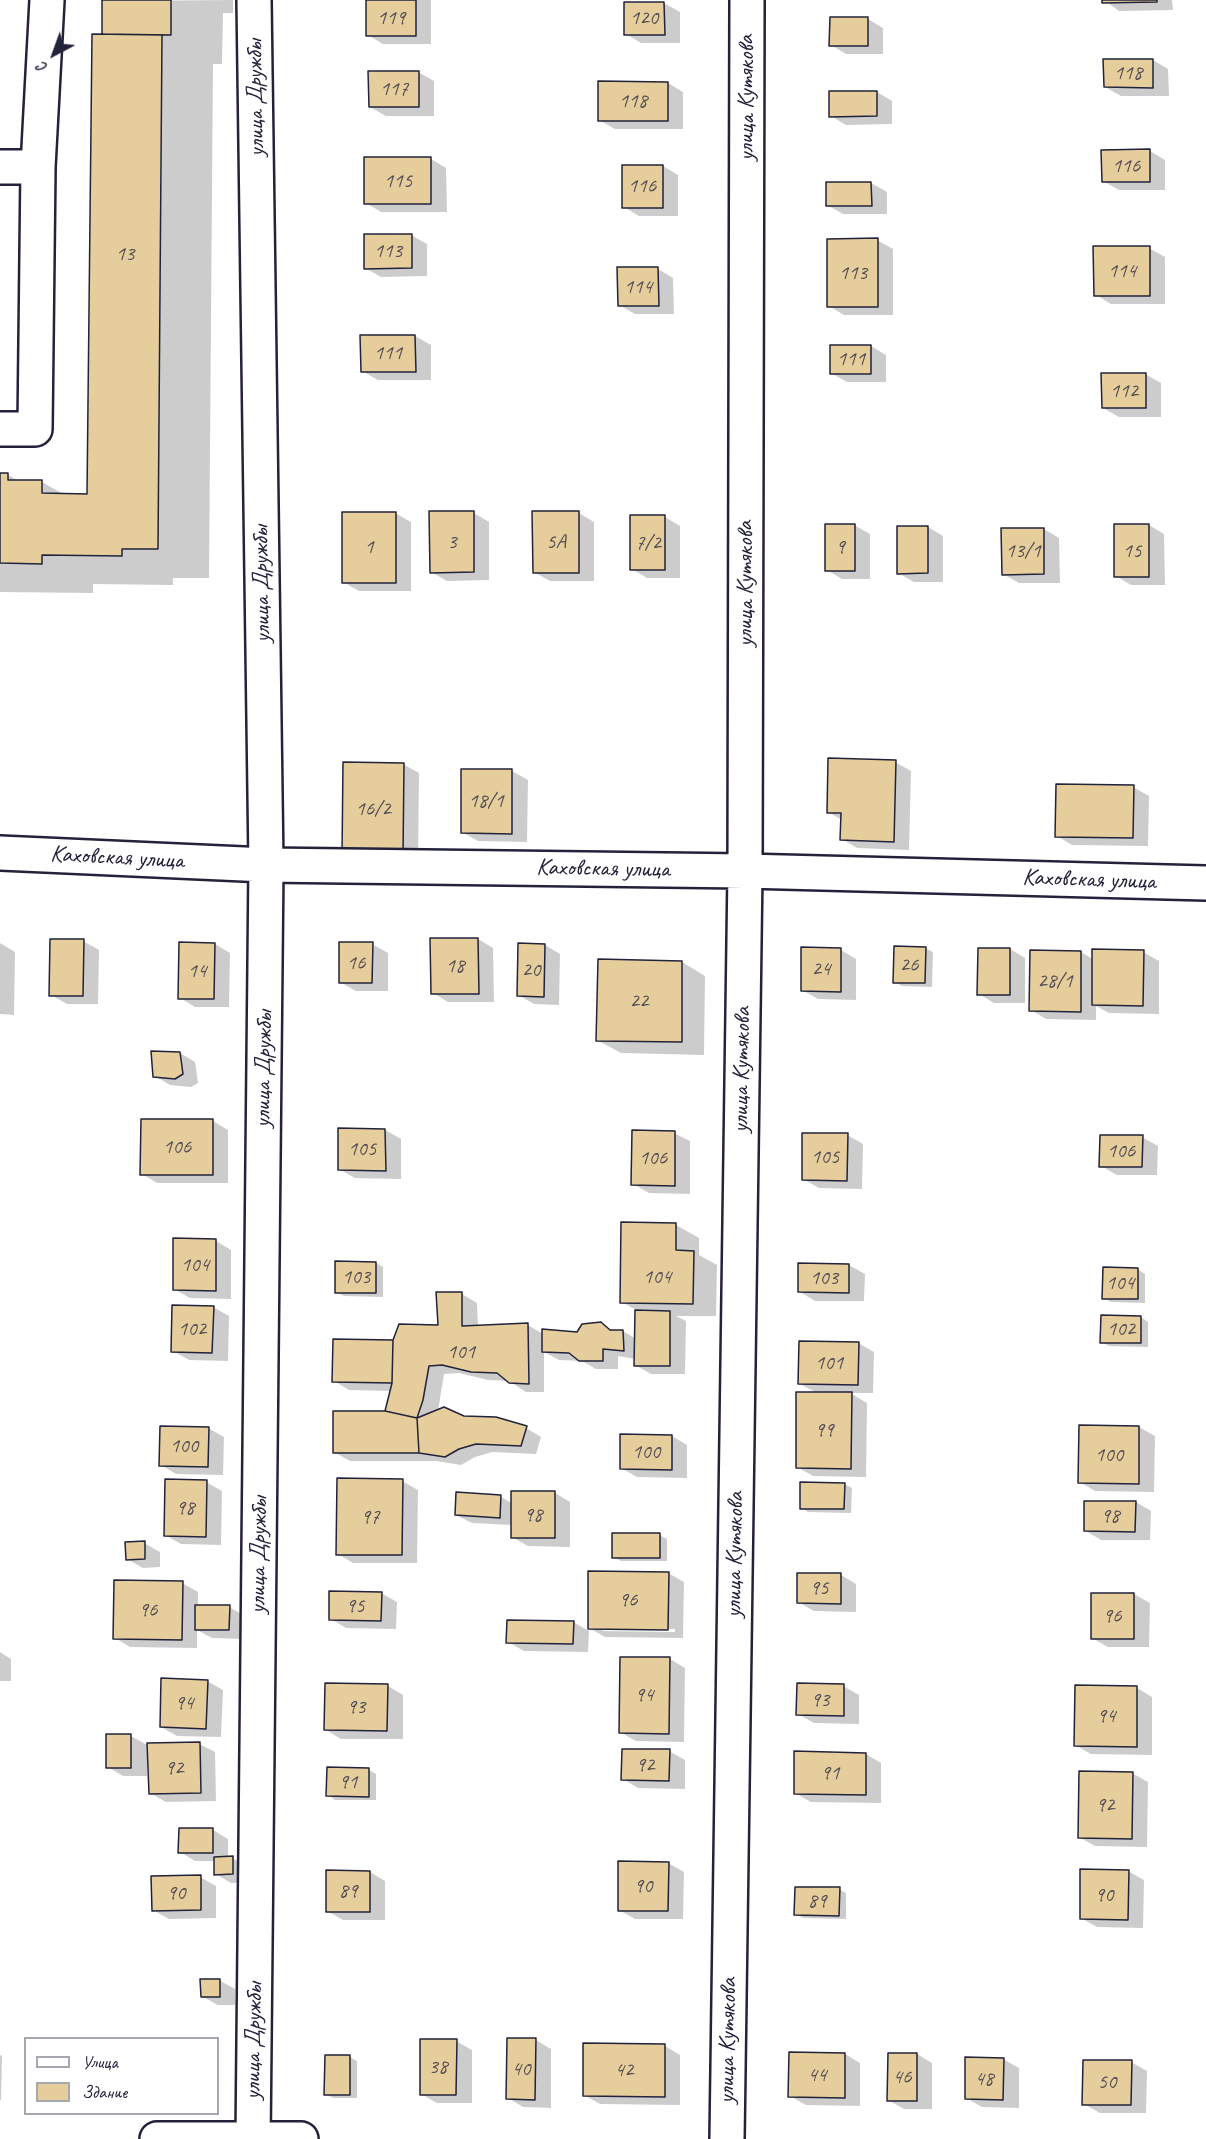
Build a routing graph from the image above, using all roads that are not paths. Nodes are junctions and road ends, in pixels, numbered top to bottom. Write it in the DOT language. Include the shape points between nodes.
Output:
graph roads {
  1 [pos="47,0"];
  2 [pos="254,0"];
  3 [pos="747,0"];
  4 [pos="0,167"];
  5 [pos="38,167"];
  6 [pos="0,429"];
  7 [pos="0,853"];
  8 [pos="266,865"];
  9 [pos="745,871"];
  10 [pos="1206,883"];
  11 [pos="253,2138"];
  12 [pos="157,2139"];
  13 [pos="301,2139"];
  14 [pos="727,2139"];
  1 -- 5 [label="street"];
  2 -- 8 [label="street, улица Дружбы"];
  3 -- 9 [label="street, улица Кутякова"];
  4 -- 5 [label="street"];
  5 -- 6 [label="street" via="35,429"];
  7 -- 8 [label="street, Каховская улица"];
  8 -- 9 [label="street, Каховская улица"];
  8 -- 11 [label="street, улица Дружбы"];
  9 -- 10 [label="street, Каховская улица"];
  9 -- 14 [label="street, улица Кутякова"];
  11 -- 12 [label="street"];
  11 -- 13 [label="street"];
}
